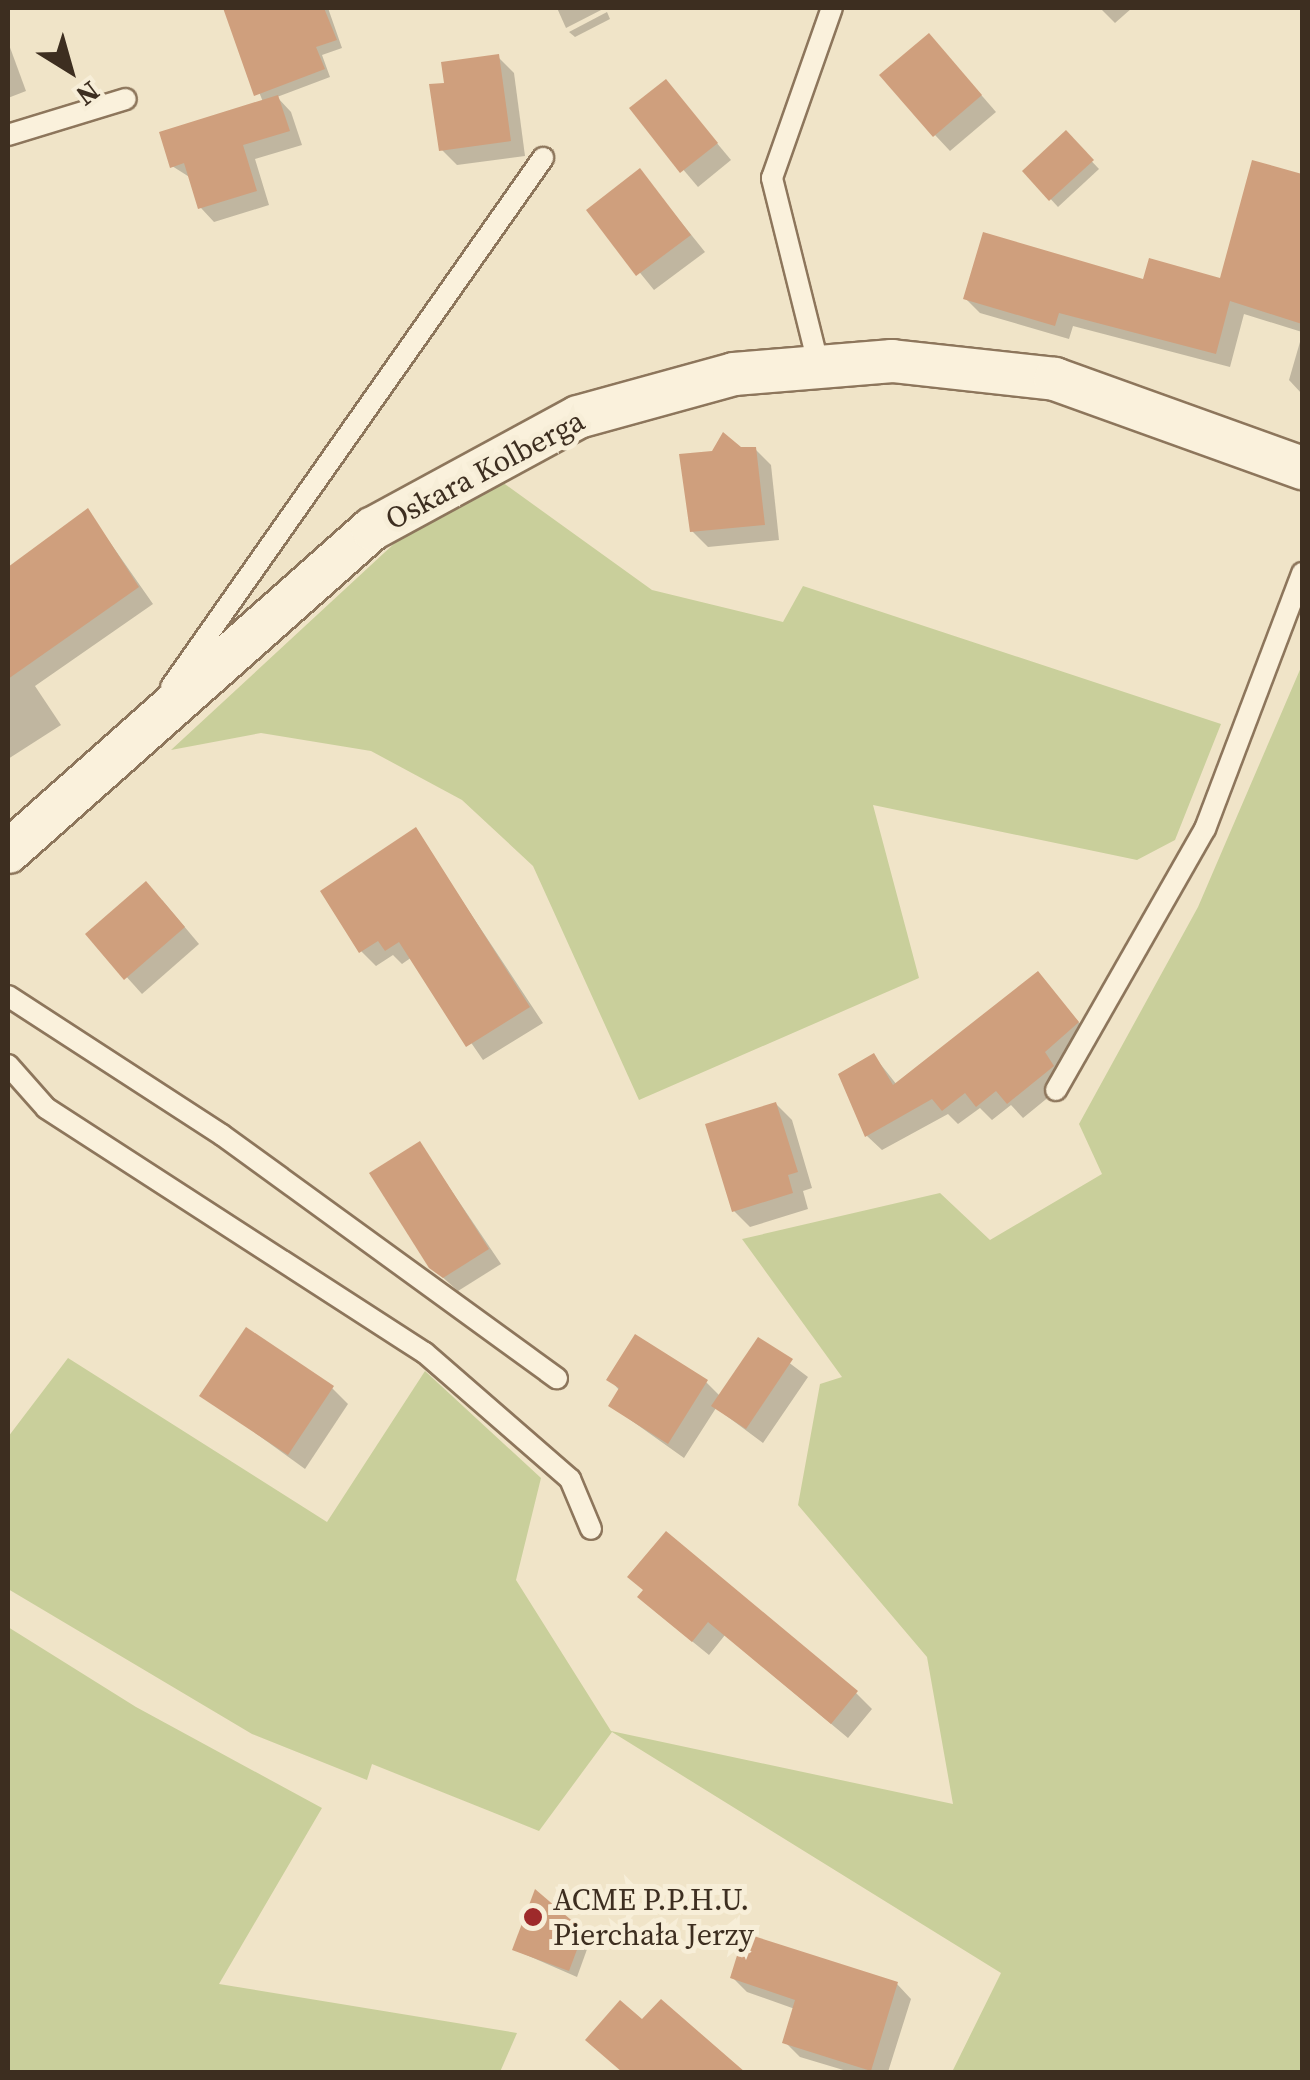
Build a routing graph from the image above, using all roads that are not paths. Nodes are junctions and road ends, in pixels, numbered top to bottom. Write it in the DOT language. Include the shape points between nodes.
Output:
graph roads {
  1 [pos="832,8"];
  2 [pos="126,99"];
  3 [pos="8,135"];
  4 [pos="543,158"];
  5 [pos="819,367"];
  6 [pos="1302,468"];
  7 [pos="1302,573"];
  8 [pos="129,746"];
  9 [pos="8,852"];
  10 [pos="8,996"];
  11 [pos="8,1065"];
  12 [pos="1056,1090"];
  13 [pos="557,1378"];
  14 [pos="591,1530"];
  1 -- 5 [label="lane" via="772,178"];
  2 -- 3 [label="lane"];
  4 -- 8 [label="lane"];
  5 -- 6 [label="street, Oskara Kolberga" via="892,361 1055,379"];
  5 -- 8 [label="street, Oskara Kolberga" via="734,374 578,417 372,529"];
  7 -- 12 [label="lane" via="1205,829"];
  8 -- 9 [label="street, Oskara Kolberga"];
  10 -- 13 [label="lane" via="222,1135"];
  11 -- 14 [label="lane" via="46,1108 425,1353 570,1479"];
}
